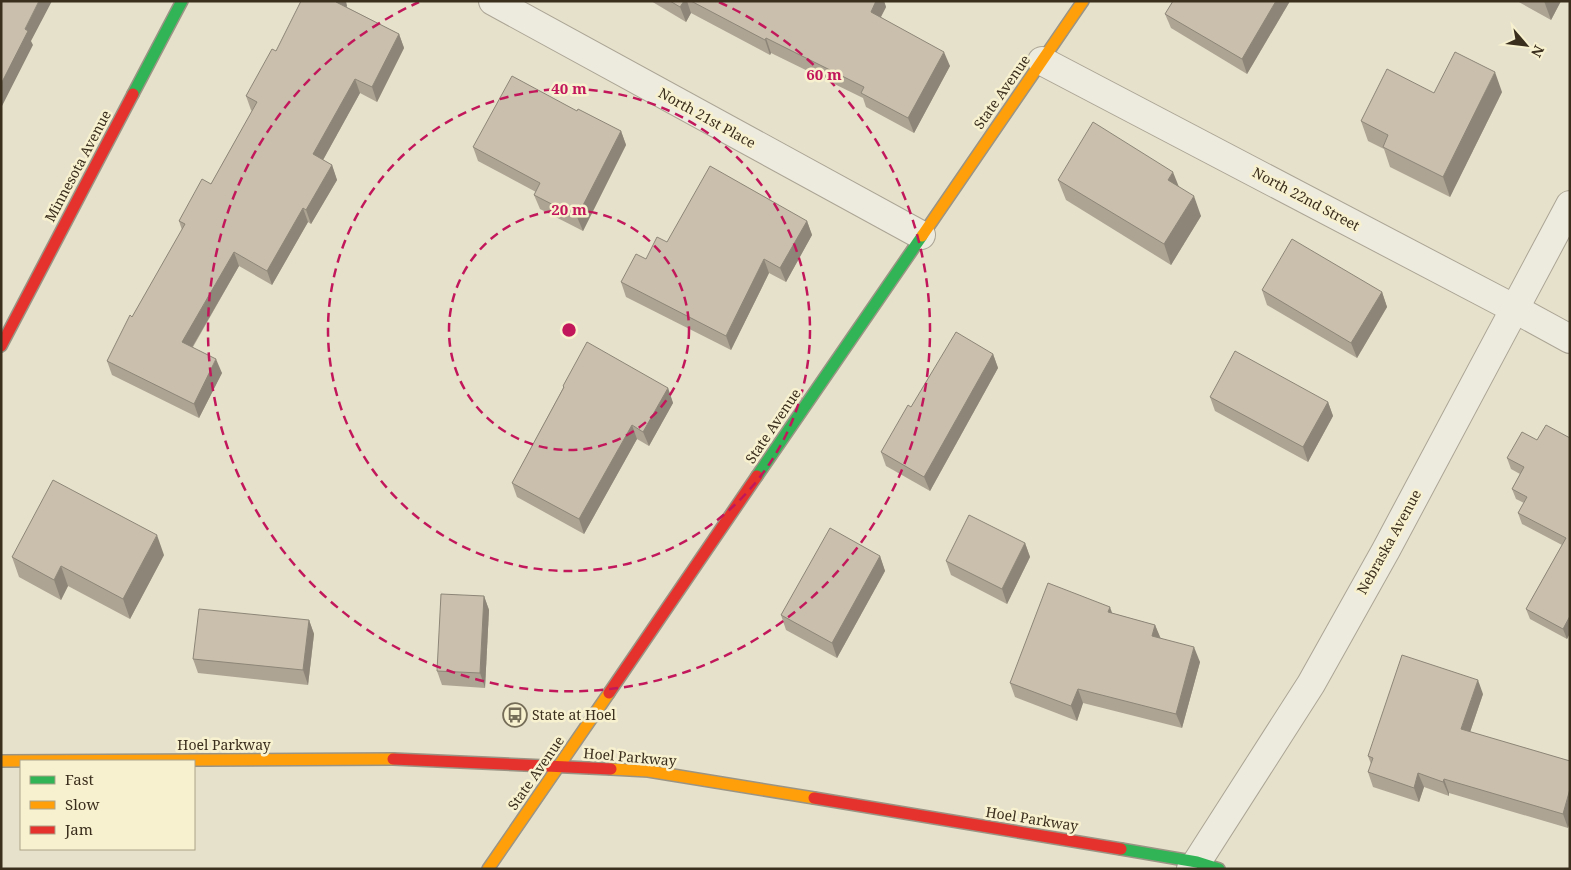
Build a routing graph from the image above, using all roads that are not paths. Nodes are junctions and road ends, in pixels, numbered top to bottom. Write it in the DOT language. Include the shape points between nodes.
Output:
graph roads {
  1 [pos="182,1"];
  2 [pos="494,1"];
  3 [pos="1083,1"];
  4 [pos="1042,61"];
  5 [pos="1570,205"];
  6 [pos="922,235"];
  7 [pos="1515,309"];
  8 [pos="1570,339"];
  9 [pos="1,346"];
  10 [pos="195,760"];
  11 [pos="1,761"];
  12 [pos="20,761"];
  13 [pos="558,767"];
  14 [pos="1202,866"];
  15 [pos="488,869"];
  1 -- 9 [label="main road, Minnesota Avenue"];
  2 -- 6 [label="street, North 21st Place"];
  3 -- 4 [label="main road, State Avenue"];
  4 -- 6 [label="main road, State Avenue"];
  4 -- 7 [label="street, North 22nd Street"];
  5 -- 7 [label="street, Nebraska Avenue"];
  6 -- 13 [label="main road, State Avenue"];
  7 -- 8 [label="street, North 22nd Street"];
  7 -- 14 [label="street, Nebraska Avenue" via="1311,684"];
  10 -- 13 [label="main road, Hoel Parkway" via="407,759"];
  11 -- 12 [label="main road, Hoel Parkway"];
  13 -- 14 [label="main road, Hoel Parkway" via="648,771"];
  13 -- 15 [label="main road, State Avenue"];
}
